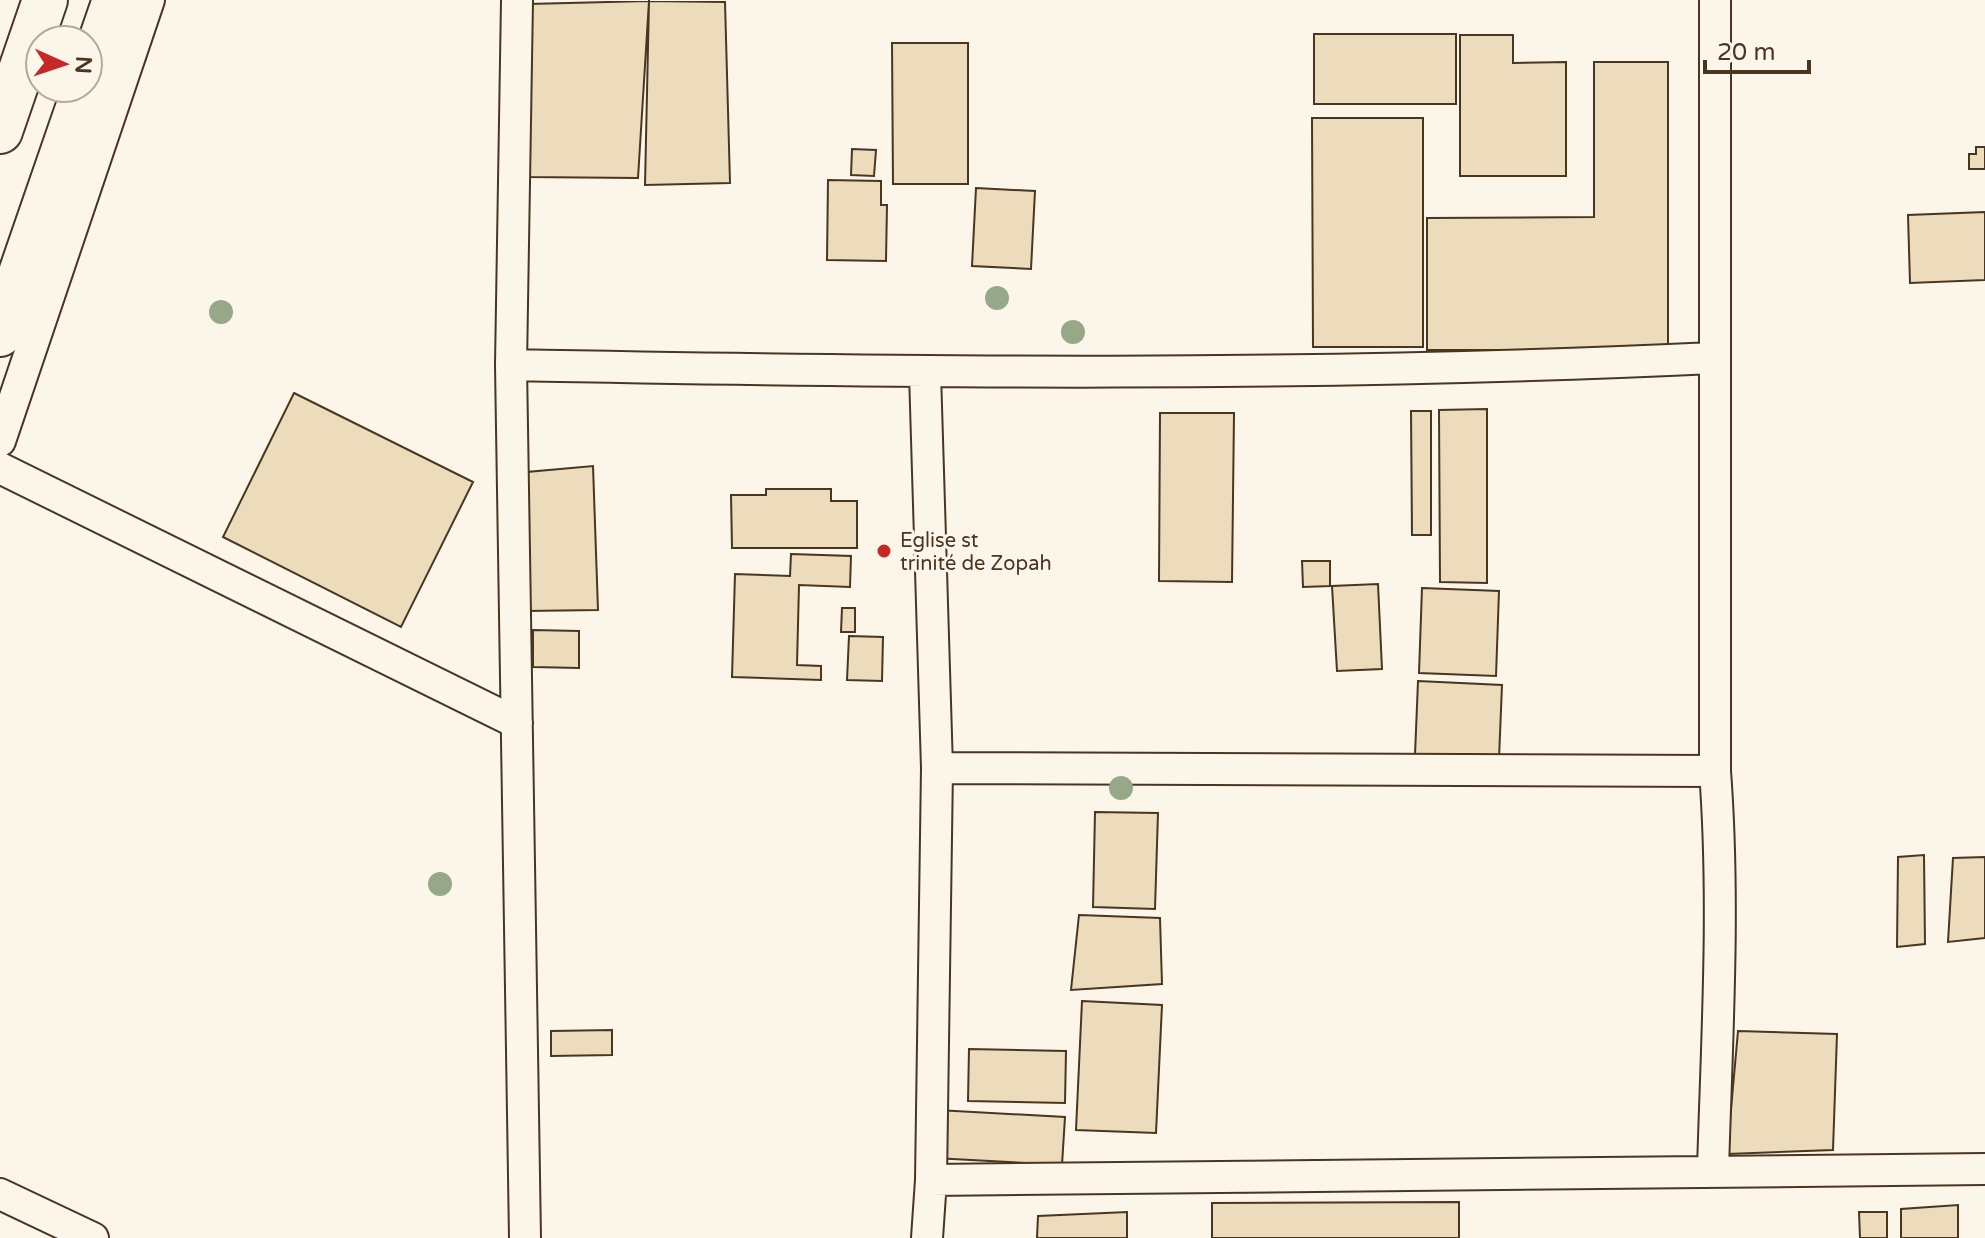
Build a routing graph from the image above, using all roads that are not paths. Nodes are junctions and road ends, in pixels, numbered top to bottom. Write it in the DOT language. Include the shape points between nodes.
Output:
graph roads {
  1 [pos="45,0"];
  2 [pos="115,0"];
  3 [pos="149,0"];
  4 [pos="517,0"];
  5 [pos="1715,0"];
  6 [pos="104,32"];
  7 [pos="79,104"];
  8 [pos="0,131"];
  9 [pos="0,334"];
  10 [pos="1713,358"];
  11 [pos="511,365"];
  12 [pos="925,373"];
  13 [pos="0,441"];
  14 [pos="0,468"];
  15 [pos="517,723"];
  16 [pos="937,768"];
  17 [pos="1715,771"];
  18 [pos="1713,1169"];
  19 [pos="1985,1169"];
  20 [pos="931,1180"];
  21 [pos="0,1194"];
  22 [pos="93,1238"];
  23 [pos="525,1238"];
  24 [pos="927,1238"];
  1 -- 8 [label="main road"];
  2 -- 6 [label="main road"];
  3 -- 13 [label="street"];
  4 -- 11 [label="street"];
  5 -- 10 [label="street"];
  7 -- 9 [label="main road"];
  10 -- 12 [label="street" via="1544,366"];
  10 -- 17 [label="street"];
  11 -- 12 [label="street"];
  11 -- 15 [label="street"];
  12 -- 16 [label="street"];
  14 -- 15 [label="street"];
  15 -- 23 [label="street"];
  16 -- 17 [label="street"];
  16 -- 20 [label="street"];
  17 -- 18 [label="street" via="1720,970"];
  18 -- 19 [label="street"];
  18 -- 20 [label="street"];
  20 -- 24 [label="street"];
  21 -- 22 [label="street"];
}
